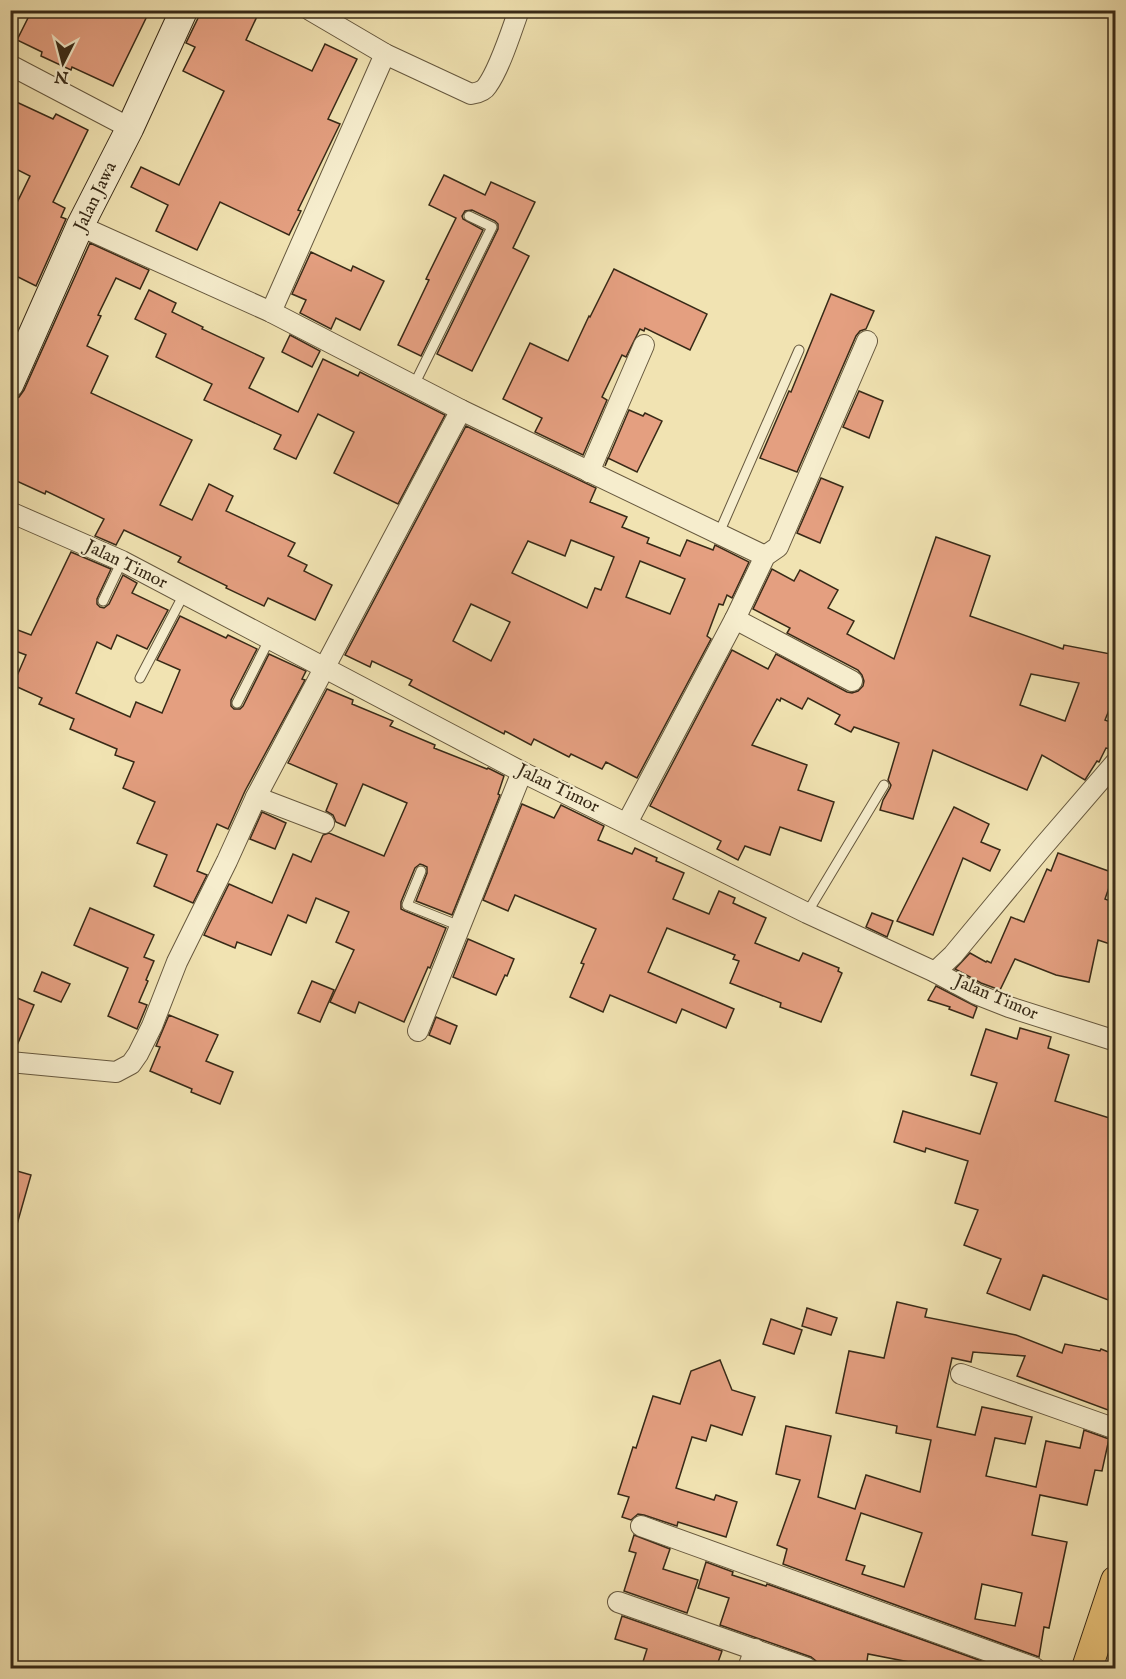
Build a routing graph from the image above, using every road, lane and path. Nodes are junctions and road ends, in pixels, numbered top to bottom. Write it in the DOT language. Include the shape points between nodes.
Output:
graph roads {
  1 [pos="184,10"];
  2 [pos="310,10"];
  3 [pos="519,10"];
  4 [pos="385,54"];
  5 [pos="10,64"];
  6 [pos="130,128"];
  7 [pos="469,216"];
  8 [pos="81,226"];
  9 [pos="272,312"];
  10 [pos="867,341"];
  11 [pos="644,345"];
  12 [pos="799,350"];
  13 [pos="10,384"];
  14 [pos="414,385"];
  15 [pos="460,410"];
  16 [pos="589,472"];
  17 [pos="10,512"];
  18 [pos="719,533"];
  19 [pos="765,556"];
  20 [pos="122,561"];
  21 [pos="184,594"];
  22 [pos="103,601"];
  23 [pos="735,619"];
  24 [pos="270,638"];
  25 [pos="324,667"];
  26 [pos="140,678"];
  27 [pos="852,681"];
  28 [pos="237,703"];
  29 [pos="1116,762"];
  30 [pos="522,772"];
  31 [pos="884,785"];
  32 [pos="256,797"];
  33 [pos="324,823"];
  34 [pos="627,823"];
  35 [pos="421,871"];
  36 [pos="807,913"];
  37 [pos="460,927"];
  38 [pos="939,974"];
  39 [pos="418,1031"];
  40 [pos="1116,1041"];
  41 [pos="10,1062"];
  42 [pos="961,1374"];
  43 [pos="1116,1429"];
  44 [pos="641,1526"];
  45 [pos="1115,1583"];
  46 [pos="618,1602"];
  47 [pos="755,1649"];
  48 [pos="748,1668"];
  49 [pos="807,1668"];
  50 [pos="1035,1668"];
  51 [pos="1087,1668"];
  1 -- 6 [label="street, Jalan Jawa"];
  2 -- 4 [label="street"];
  3 -- 4 [label="street" via="495,71 486,88 476,93"];
  4 -- 9 [label="street"];
  5 -- 6 [label="street"];
  6 -- 8 [label="street, Jalan Jawa"];
  7 -- 14 [label="lane" via="492,227"];
  8 -- 9 [label="street"];
  8 -- 13 [label="street, Jalan Jawa"];
  9 -- 14 [label="street"];
  10 -- 19 [label="street" via="778,547"];
  11 -- 16 [label="street"];
  12 -- 18 [label="lane"];
  14 -- 15 [label="street"];
  15 -- 16 [label="street"];
  15 -- 25 [label="street"];
  16 -- 18 [label="street"];
  17 -- 20 [label="street, Jalan Timor"];
  18 -- 19 [label="street"];
  19 -- 23 [label="street"];
  20 -- 21 [label="street, Jalan Timor"];
  20 -- 22 [label="lane"];
  21 -- 24 [label="street, Jalan Timor"];
  21 -- 26 [label="lane"];
  23 -- 27 [label="street"];
  23 -- 34 [label="street"];
  24 -- 25 [label="street, Jalan Timor"];
  24 -- 28 [label="lane"];
  25 -- 30 [label="street, Jalan Timor"];
  25 -- 32 [label="street"];
  29 -- 38 [label="street"];
  30 -- 34 [label="street, Jalan Timor"];
  30 -- 37 [label="street"];
  31 -- 36 [label="lane"];
  32 -- 33 [label="street"];
  32 -- 41 [label="street" via="131,1064 116,1072"];
  34 -- 36 [label="street, Jalan Timor"];
  35 -- 37 [label="lane" via="407,905"];
  36 -- 38 [label="street, Jalan Timor"];
  37 -- 39 [label="street"];
  38 -- 40 [label="street, Jalan Timor" via="1009,1008"];
  42 -- 43 [label="street"];
  44 -- 50 [label="street"];
  45 -- 51 [label="main road"];
  46 -- 47 [label="street"];
  47 -- 48 [label="street"];
  47 -- 49 [label="street"];
}
